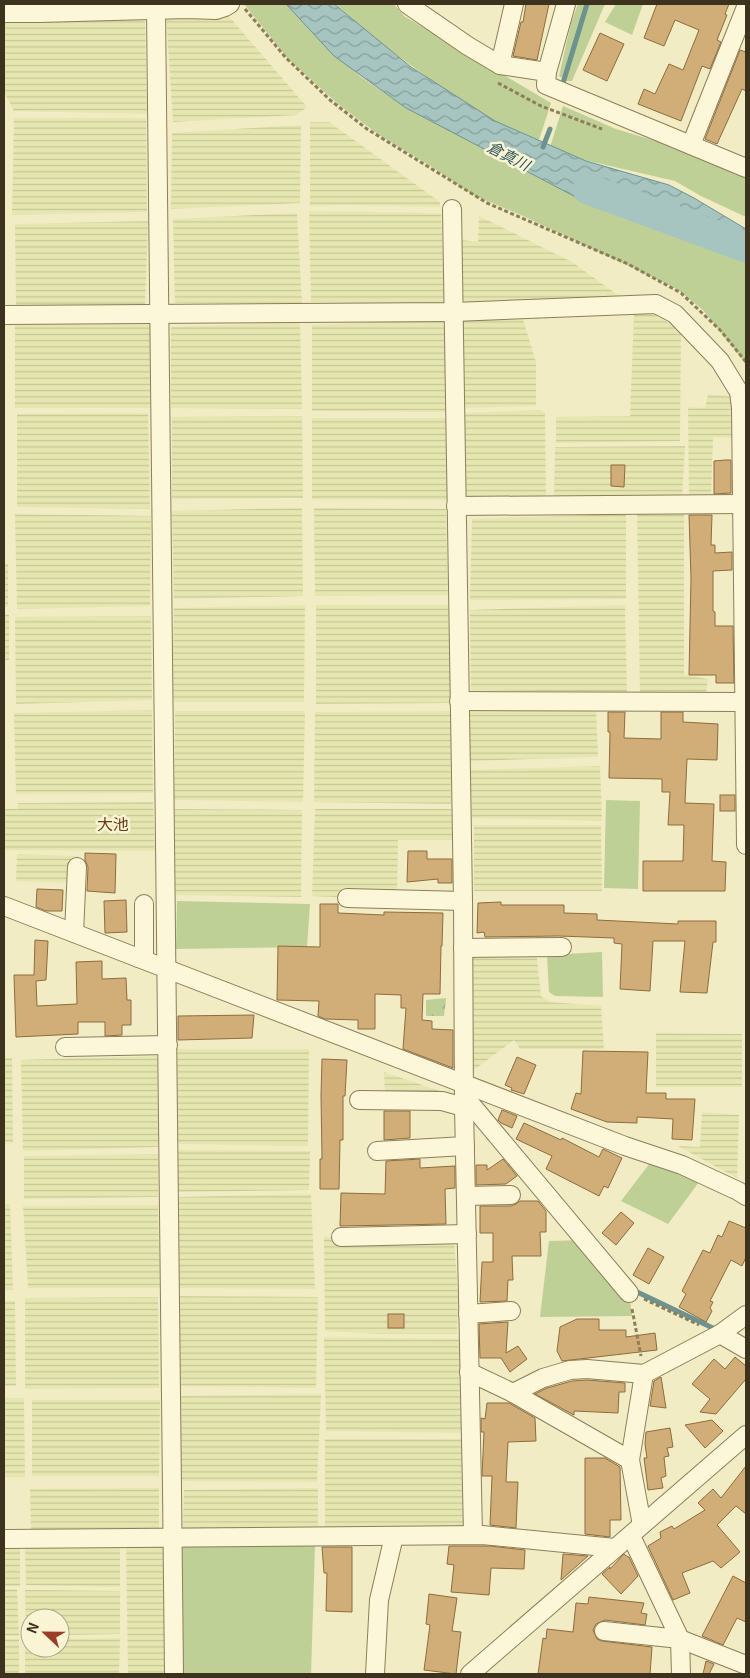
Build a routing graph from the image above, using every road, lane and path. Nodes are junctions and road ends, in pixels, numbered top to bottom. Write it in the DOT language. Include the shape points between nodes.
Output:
graph roads {
  1 [pos="230,4"];
  2 [pos="241,4"];
  3 [pos="408,4"];
  4 [pos="514,4"];
  5 [pos="566,4"];
  6 [pos="746,7"];
  7 [pos="156,10"];
  8 [pos="4,13"];
  9 [pos="500,64"];
  10 [pos="547,72"];
  11 [pos="691,145"];
  12 [pos="746,168"];
  13 [pos="452,209"];
  14 [pos="454,312"];
  15 [pos="160,313"];
  16 [pos="4,315"];
  17 [pos="746,362"];
  18 [pos="742,504"];
  19 [pos="456,506"];
  20 [pos="459,701"];
  21 [pos="744,702"];
  22 [pos="746,845"];
  23 [pos="77,867"];
  24 [pos="347,898"];
  25 [pos="463,901"];
  26 [pos="144,904"];
  27 [pos="4,906"];
  28 [pos="74,933"];
  29 [pos="562,947"];
  30 [pos="463,948"];
  31 [pos="138,958"];
  32 [pos="167,969"];
  33 [pos="168,1045"];
  34 [pos="65,1047"];
  35 [pos="464,1096"];
  36 [pos="360,1100"];
  37 [pos="465,1146"];
  38 [pos="377,1151"];
  39 [pos="511,1195"];
  40 [pos="466,1196"];
  41 [pos="746,1196"];
  42 [pos="466,1234"];
  43 [pos="341,1237"];
  44 [pos="629,1293"];
  45 [pos="511,1311"];
  46 [pos="468,1314"];
  47 [pos="746,1315"];
  48 [pos="720,1334"];
  49 [pos="746,1348"];
  50 [pos="469,1372"];
  51 [pos="644,1374"];
  52 [pos="513,1393"];
  53 [pos="746,1435"];
  54 [pos="630,1460"];
  55 [pos="636,1530"];
  56 [pos="473,1535"];
  57 [pos="394,1536"];
  58 [pos="173,1538"];
  59 [pos="4,1540"];
  60 [pos="615,1548"];
  61 [pos="604,1631"];
  62 [pos="680,1639"];
  63 [pos="746,1666"];
  64 [pos="174,1674"];
  65 [pos="375,1674"];
  66 [pos="470,1674"];
  67 [pos="681,1674"];
  1 -- 7 [label="street" via="216,10"];
  2 -- 17 [label="path" via="286,58 330,100 367,128 487,203 628,264 681,293 721,331"];
  3 -- 9 [label="street"];
  4 -- 9 [label="street"];
  5 -- 10 [label="street"];
  6 -- 11 [label="street"];
  7 -- 8 [label="street"];
  7 -- 15 [label="street"];
  9 -- 10 [label="street"];
  10 -- 11 [label="street" via="546,86"];
  11 -- 12 [label="street"];
  13 -- 14 [label="street"];
  14 -- 15 [label="street"];
  14 -- 18 [label="street" via="656,304 675,314 720,361 739,392"];
  14 -- 19 [label="street"];
  15 -- 16 [label="street"];
  15 -- 32 [label="street"];
  18 -- 19 [label="street"];
  18 -- 21 [label="street"];
  19 -- 20 [label="street"];
  20 -- 21 [label="street"];
  20 -- 25 [label="street"];
  21 -- 22 [label="street"];
  23 -- 28 [label="street"];
  24 -- 25 [label="street"];
  25 -- 30 [label="street"];
  26 -- 31 [label="street" via="144,954"];
  27 -- 28 [label="street"];
  28 -- 31 [label="street"];
  29 -- 30 [label="street"];
  30 -- 35 [label="street"];
  31 -- 32 [label="street"];
  32 -- 33 [label="street"];
  32 -- 35 [label="street"];
  33 -- 34 [label="street"];
  33 -- 58 [label="street"];
  35 -- 36 [label="street" via="442,1101"];
  35 -- 37 [label="street"];
  35 -- 41 [label="street" via="682,1165"];
  35 -- 44 [label="street"];
  37 -- 38 [label="street"];
  37 -- 40 [label="street"];
  39 -- 40 [label="street"];
  40 -- 42 [label="street"];
  42 -- 43 [label="street"];
  42 -- 46 [label="street"];
  44 -- 48 [label="path"];
  44 -- 51 [label="path"];
  45 -- 46 [label="street"];
  46 -- 50 [label="street"];
  47 -- 48 [label="street"];
  48 -- 49 [label="street"];
  48 -- 51 [label="street"];
  50 -- 52 [label="street"];
  50 -- 56 [label="street"];
  51 -- 52 [label="street" via="570,1370 543,1378"];
  51 -- 54 [label="street"];
  52 -- 54 [label="street"];
  53 -- 55 [label="street"];
  54 -- 55 [label="street"];
  55 -- 60 [label="street"];
  55 -- 62 [label="street"];
  56 -- 57 [label="street"];
  56 -- 60 [label="street"];
  57 -- 58 [label="street"];
  57 -- 65 [label="street" via="379,1600"];
  58 -- 59 [label="street"];
  58 -- 64 [label="street"];
  60 -- 66 [label="street"];
  61 -- 62 [label="street"];
  62 -- 63 [label="street"];
  62 -- 67 [label="street"];
}
